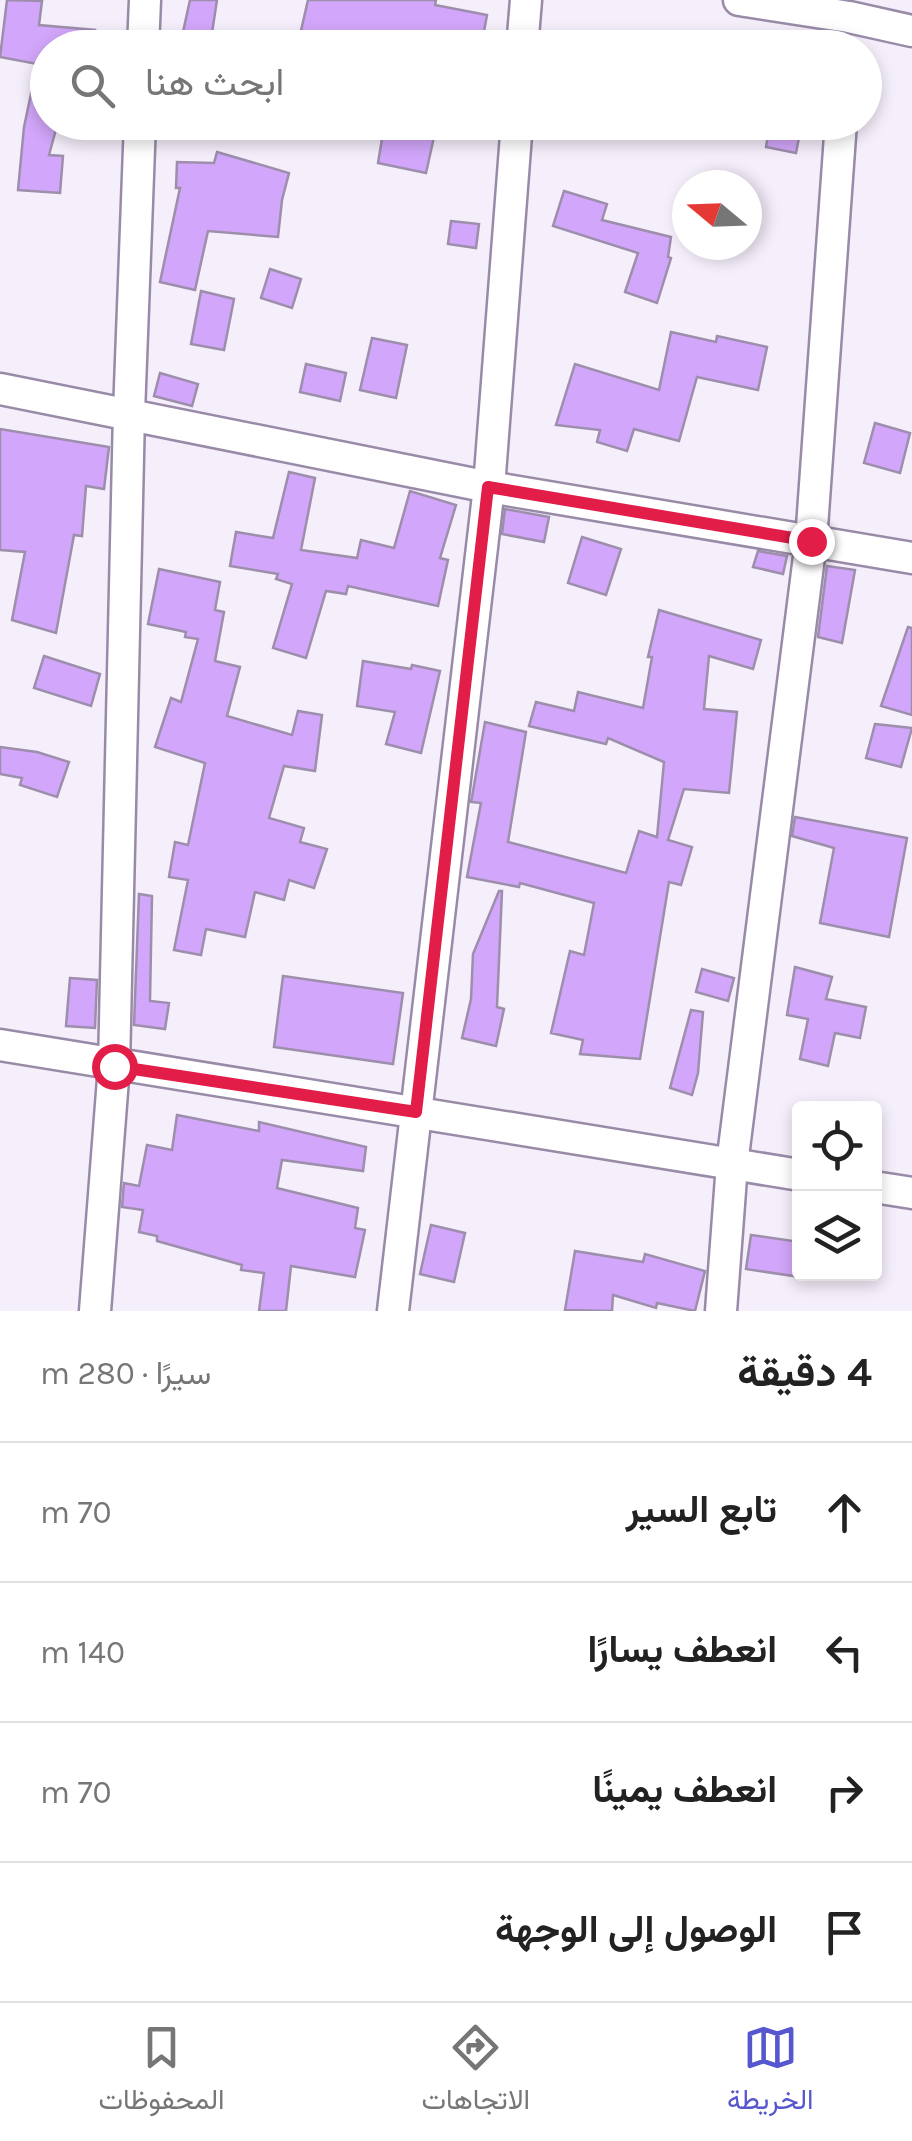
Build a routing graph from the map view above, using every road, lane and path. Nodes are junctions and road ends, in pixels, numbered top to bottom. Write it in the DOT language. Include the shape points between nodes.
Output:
graph roads {
  1 [pos="145,0"];
  2 [pos="526,0"];
  3 [pos="739,0"];
  4 [pos="849,22"];
  5 [pos="144,30"];
  6 [pos="524,30"];
  7 [pos="912,31"];
  8 [pos="139,140"];
  9 [pos="516,140"];
  10 [pos="840,140"];
  11 [pos="0,389"];
  12 [pos="129,413"];
  13 [pos="488,487"];
  14 [pos="811,541"];
  15 [pos="912,558"];
  16 [pos="0,1045"];
  17 [pos="114,1066"];
  18 [pos="416,1112"];
  19 [pos="732,1164"];
  20 [pos="792,1173"];
  21 [pos="882,1188"];
  22 [pos="912,1193"];
  23 [pos="95,1311"];
  24 [pos="393,1311"];
  25 [pos="721,1311"];
  1 -- 5 [label="street"];
  2 -- 6 [label="street"];
  3 -- 4 [label="street"];
  4 -- 7 [label="street"];
  8 -- 12 [label="street"];
  9 -- 13 [label="street"];
  10 -- 14 [label="street"];
  11 -- 12 [label="street"];
  12 -- 13 [label="street"];
  12 -- 17 [label="street"];
  13 -- 14 [label="street"];
  13 -- 18 [label="street"];
  14 -- 15 [label="street"];
  14 -- 19 [label="street"];
  16 -- 17 [label="street"];
  17 -- 18 [label="street"];
  17 -- 23 [label="street"];
  18 -- 19 [label="street"];
  18 -- 24 [label="street"];
  19 -- 20 [label="street"];
  19 -- 25 [label="street"];
  21 -- 22 [label="street"];
}
